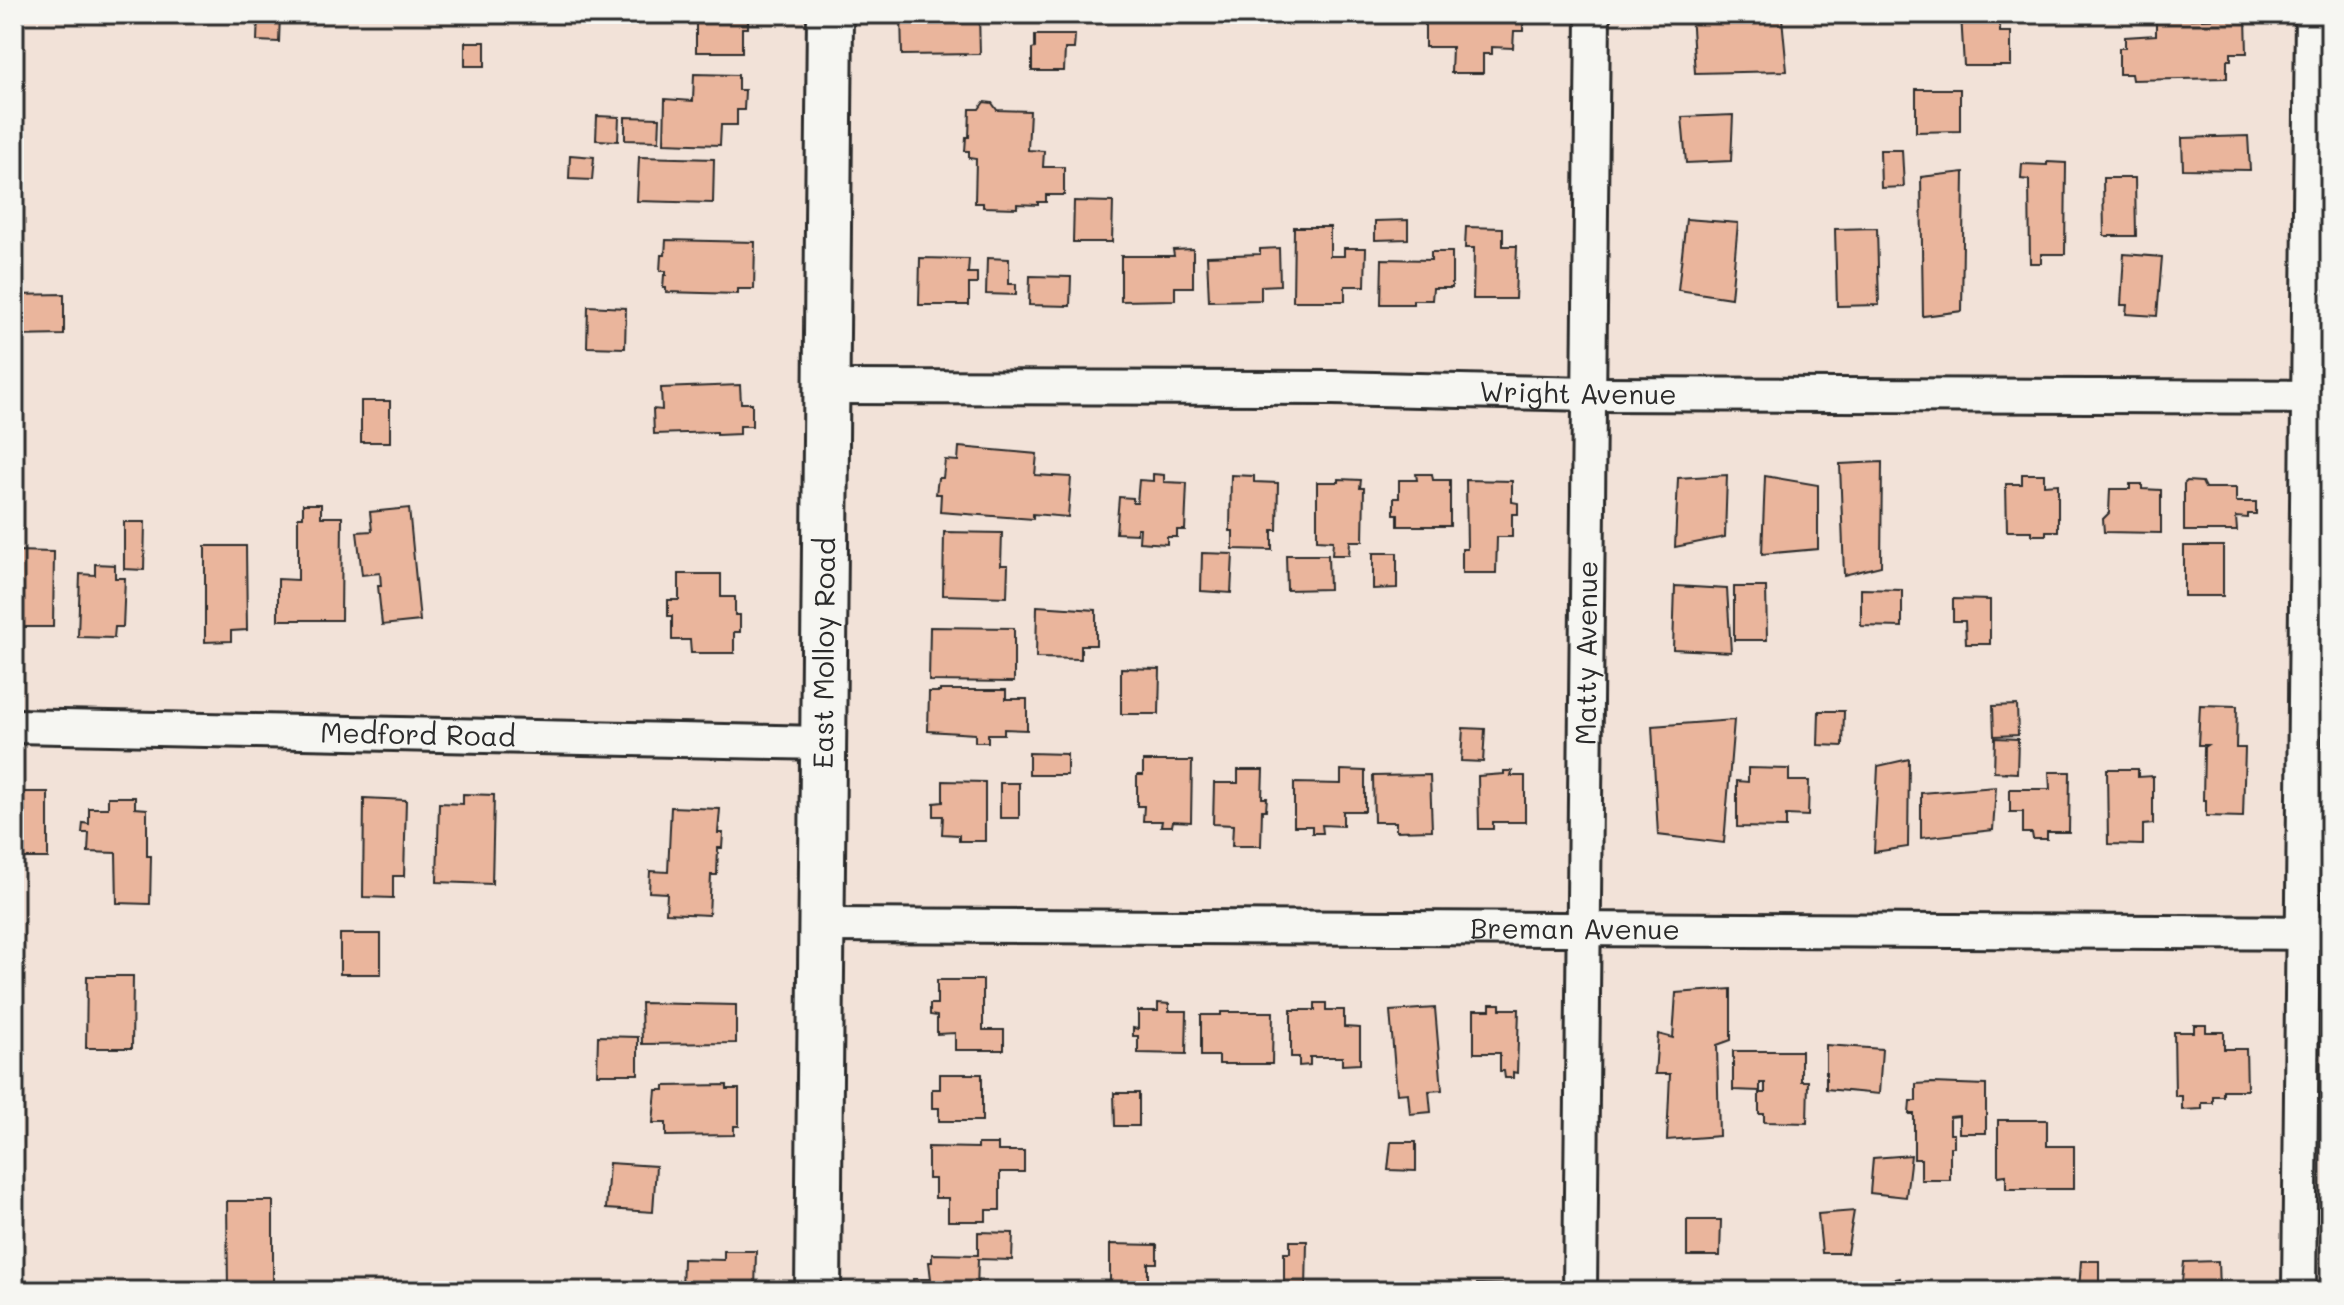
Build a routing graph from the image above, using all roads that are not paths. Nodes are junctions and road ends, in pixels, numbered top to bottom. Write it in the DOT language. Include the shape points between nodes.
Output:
graph roads {
  1 [pos="830,14"];
  2 [pos="1593,14"];
  3 [pos="2312,14"];
  4 [pos="826,387"];
  5 [pos="1591,394"];
  6 [pos="2319,397"];
  7 [pos="14,726"];
  8 [pos="822,743"];
  9 [pos="821,925"];
  10 [pos="1583,929"];
  11 [pos="2317,932"];
  12 [pos="818,1291"];
  13 [pos="1580,1291"];
  14 [pos="2299,1291"];
  1 -- 4 [label="street, East Molloy Road"];
  2 -- 5 [label="street, Matty Avenue"];
  3 -- 6 [label="street"];
  4 -- 5 [label="street, Wright Avenue"];
  4 -- 8 [label="street, East Molloy Road"];
  5 -- 6 [label="street, Wright Avenue"];
  5 -- 10 [label="street, Matty Avenue"];
  6 -- 11 [label="street"];
  7 -- 8 [label="street, Medford Road"];
  8 -- 9 [label="street, East Molloy Road"];
  9 -- 10 [label="street, Breman Avenue"];
  9 -- 12 [label="street, East Molloy Road"];
  10 -- 11 [label="street, Breman Avenue"];
  10 -- 13 [label="street, Matty Avenue"];
  11 -- 14 [label="street"];
}
